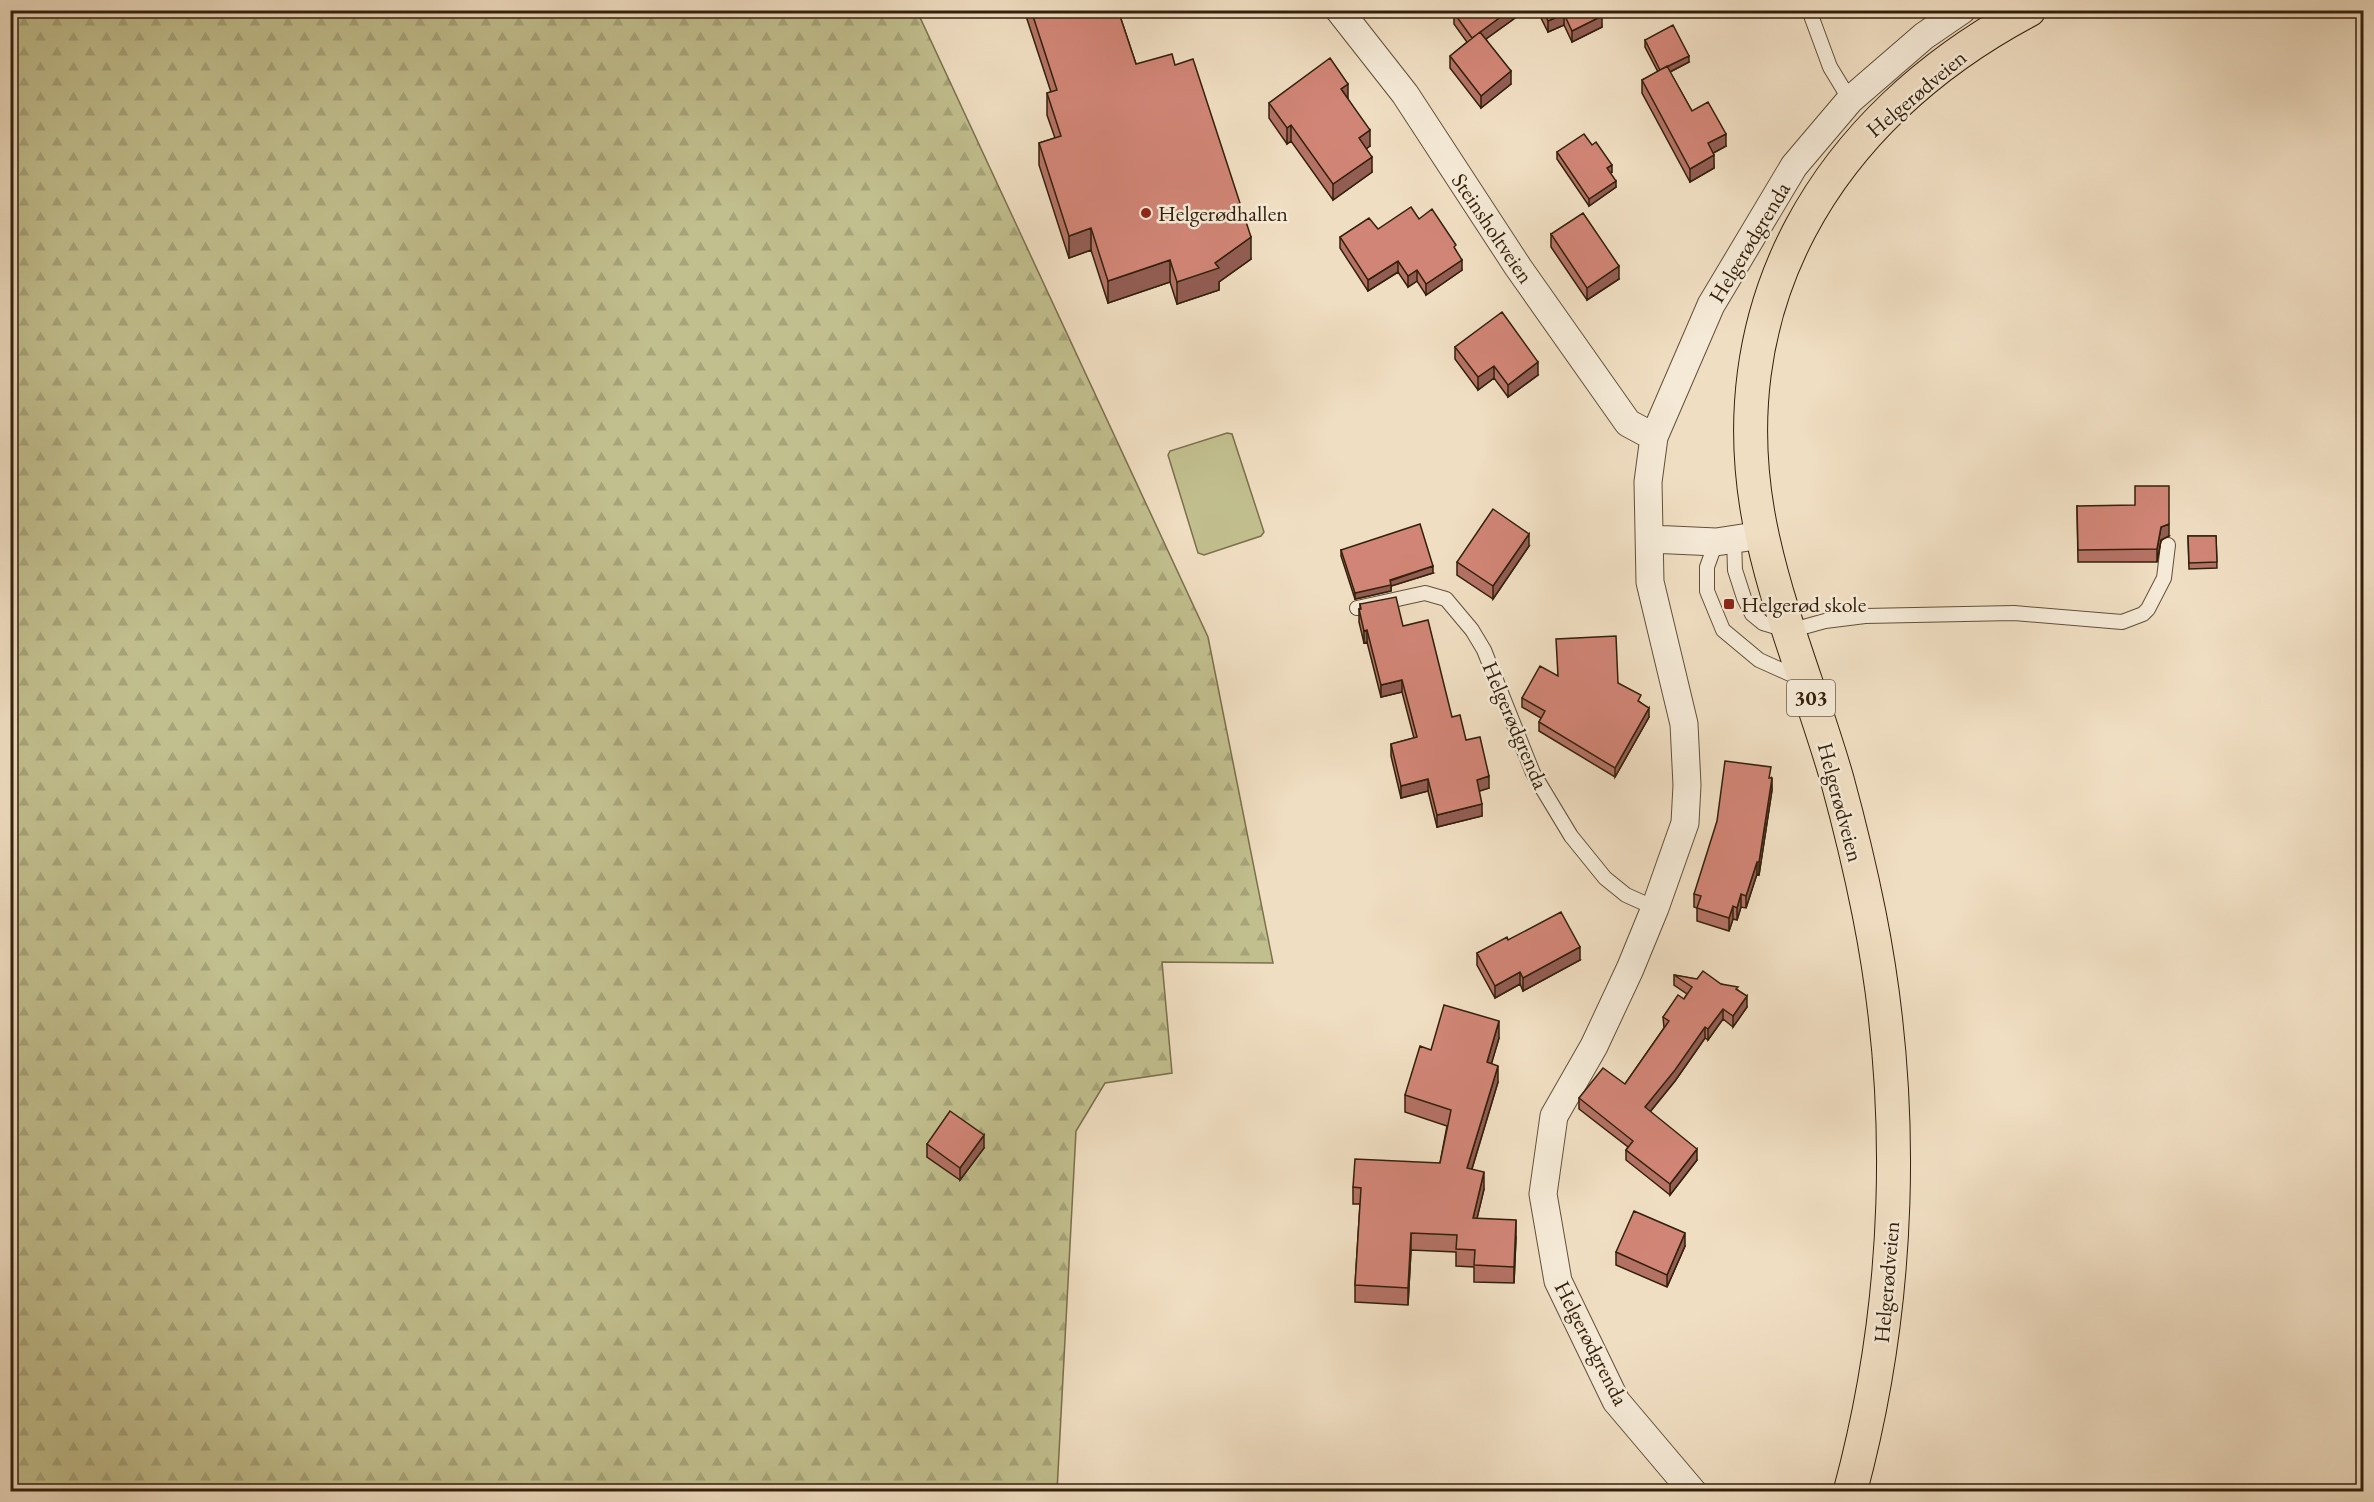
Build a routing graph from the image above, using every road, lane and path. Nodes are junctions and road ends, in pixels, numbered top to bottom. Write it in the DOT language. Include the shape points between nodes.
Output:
graph roads {
  1 [pos="1339,10"];
  2 [pos="1809,10"];
  3 [pos="1962,10"];
  4 [pos="2029,10"];
  5 [pos="1850,100"];
  6 [pos="1654,437"];
  7 [pos="1737,538"];
  8 [pos="1650,539"];
  9 [pos="2168,545"];
  10 [pos="1357,608"];
  11 [pos="1789,631"];
  12 [pos="1805,680"];
  13 [pos="1655,908"];
  14 [pos="1694,1491"];
  15 [pos="1850,1491"];
  1 -- 6 [label="street, Steinsholtveien" via="1405,94 1518,267 1628,423"];
  2 -- 5 [label="lane" via="1830,67"];
  3 -- 5 [label="street, Helgerødgrenda" via="1924,36"];
  4 -- 7 [label="main road, Helgerødveien / 303" via="1960,54 1892,108 1843,161 1809,209 1777,277 1757,355 1751,437 1755,494"];
  5 -- 6 [label="street, Helgerødgrenda" via="1794,166 1711,305"];
  6 -- 8 [label="street, Helgerødgrenda" via="1648,482"];
  7 -- 8 [label="street"];
  7 -- 11 [label="main road, Helgerødveien / 303"];
  7 -- 12 [label="lane" via="1707,567 1707,591 1723,630 1759,660"];
  8 -- 13 [label="street, Helgerødgrenda" via="1650,582 1684,724 1687,785 1685,823"];
  9 -- 11 [label="lane" via="2164,578 2148,609 2122,622 2014,613 1865,616"];
  10 -- 13 [label="lane, Helgerødgrenda" via="1425,593 1446,599 1484,650 1533,772 1571,836 1605,878 1626,895"];
  11 -- 12 [label="main road, Helgerødveien / 303"];
  12 -- 15 [label="main road, Helgerødveien / 303" via="1836,778 1869,914 1885,1020 1893,1112 1887,1292 1870,1408"];
  13 -- 14 [label="street, Helgerødgrenda" via="1594,1046 1554,1116 1543,1194 1558,1281 1616,1401"];
}
